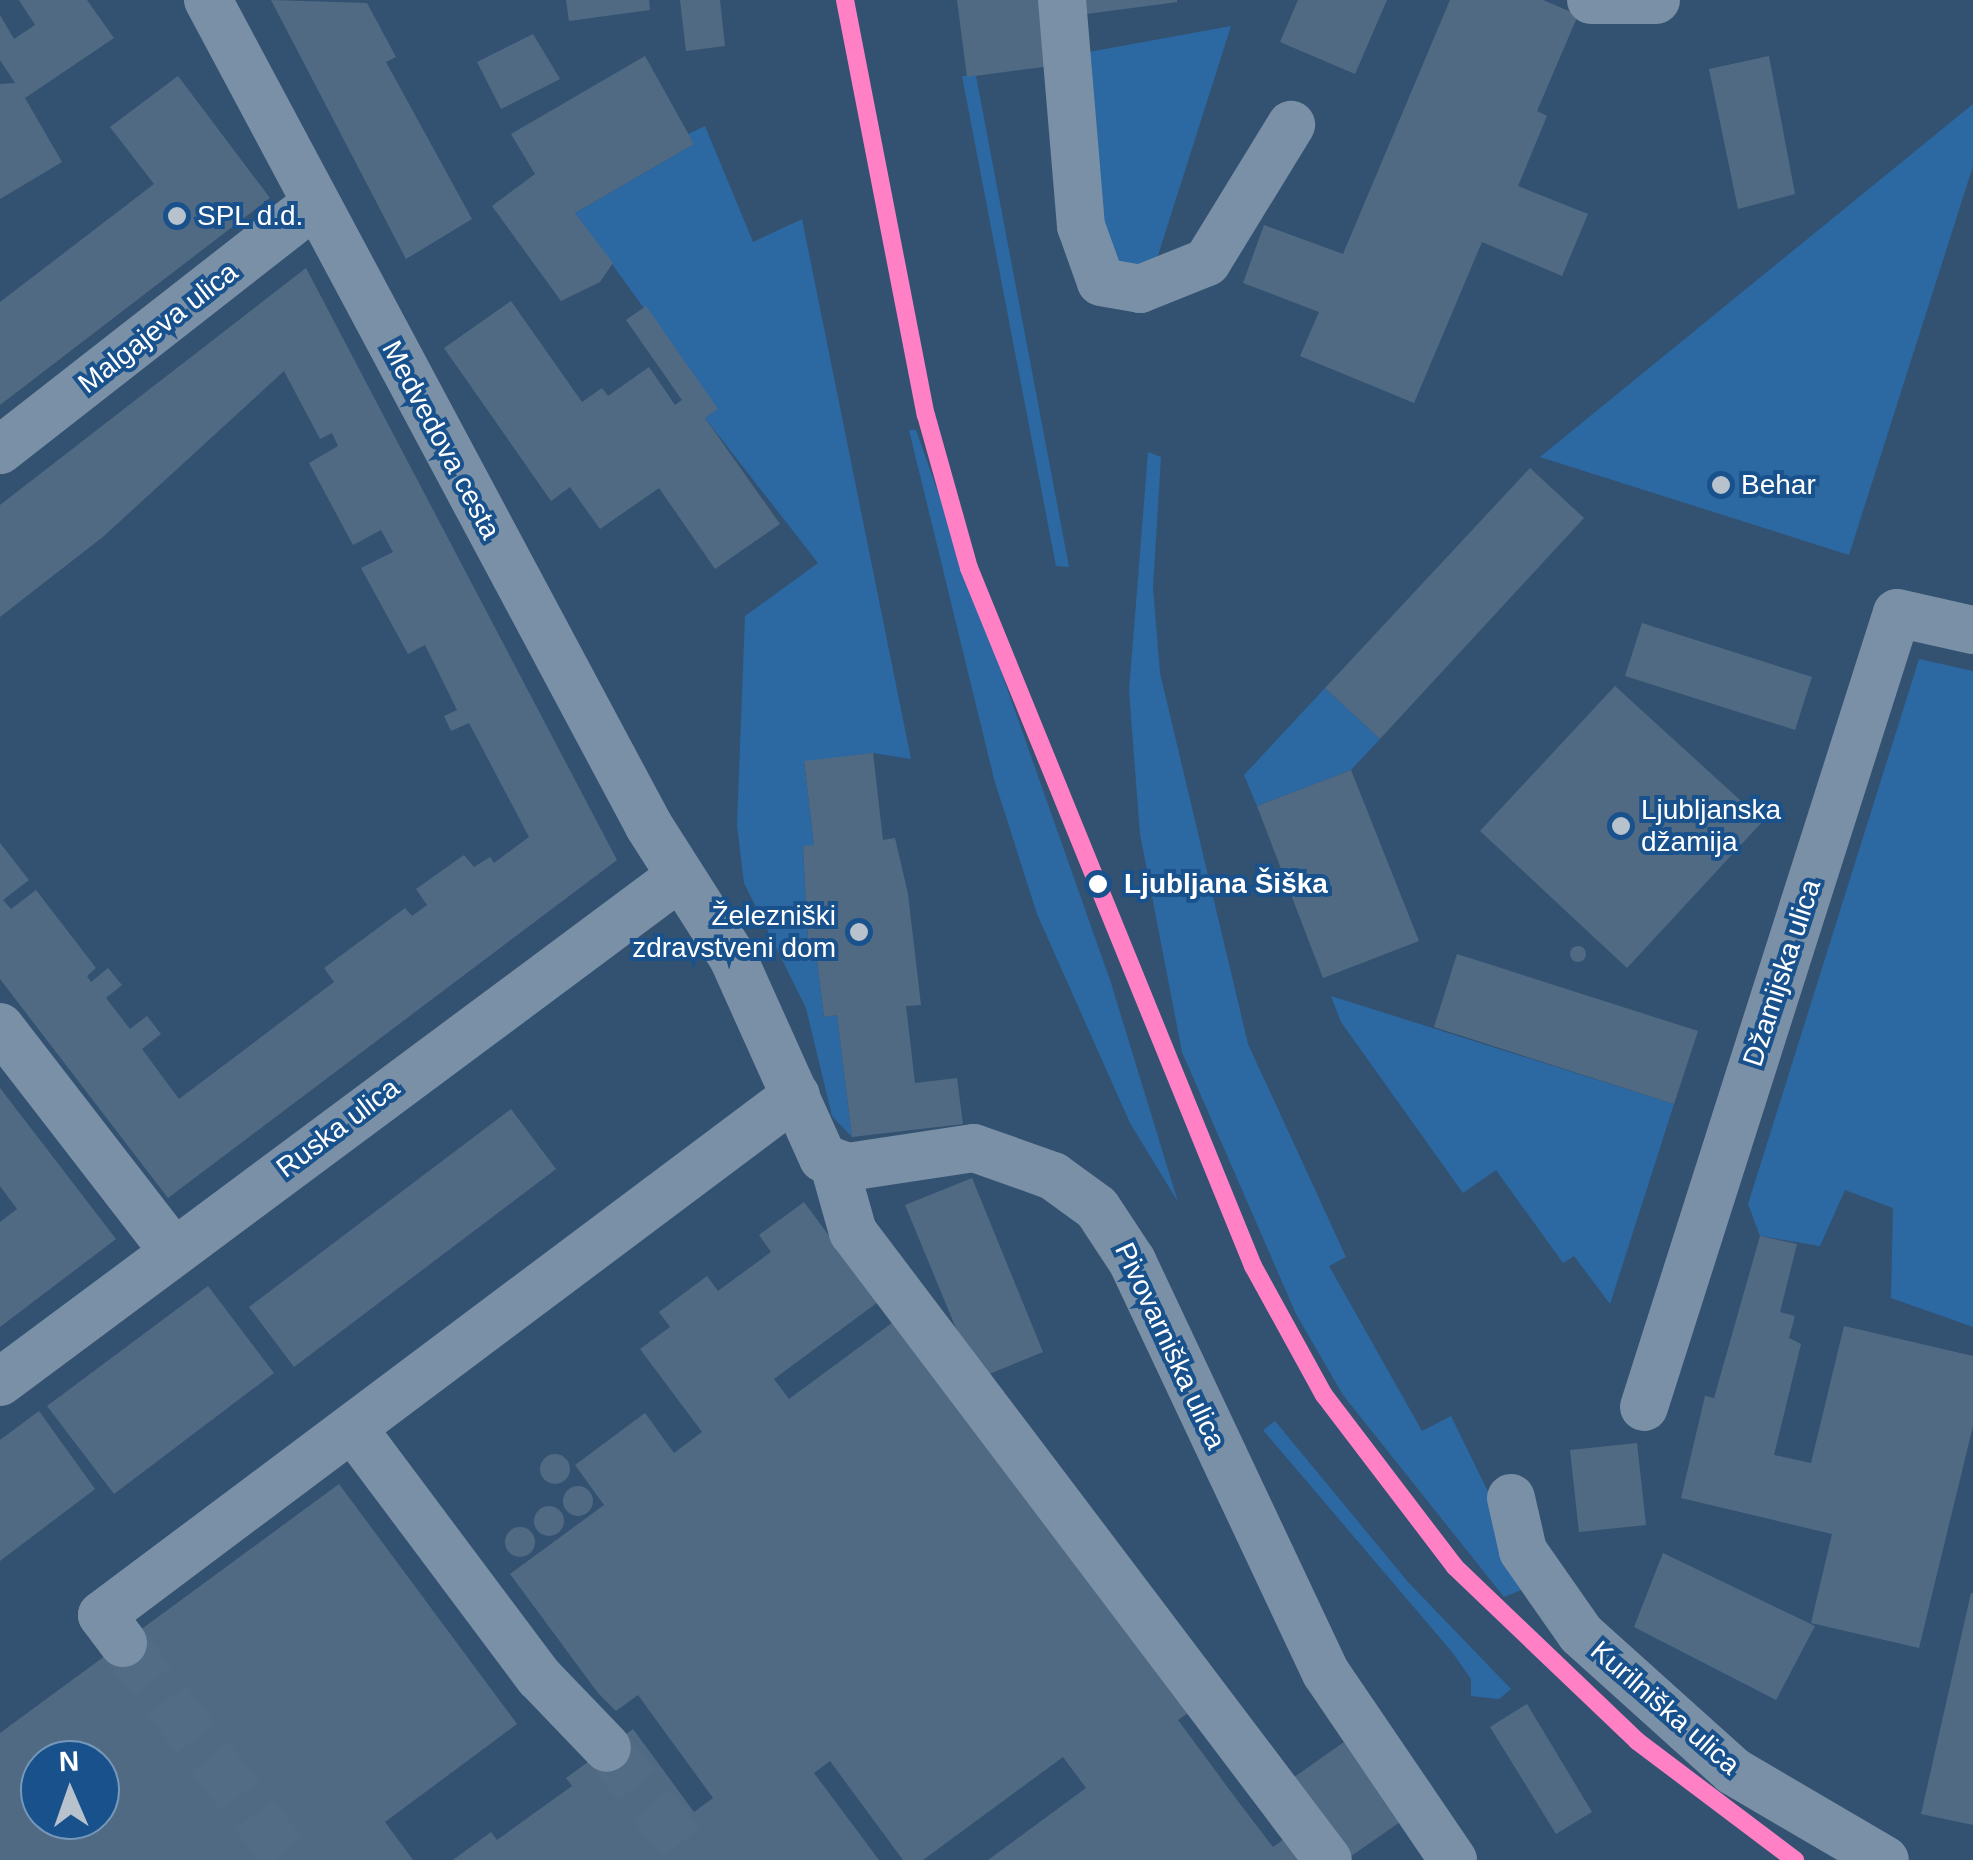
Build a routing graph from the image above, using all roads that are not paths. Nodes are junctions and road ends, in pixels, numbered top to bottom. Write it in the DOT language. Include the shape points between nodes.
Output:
graph roads {
  1 [pos="208,0"];
  2 [pos="1062,0"];
  3 [pos="1591,0"];
  4 [pos="1656,0"];
  5 [pos="1291,124"];
  6 [pos="315,204"];
  7 [pos="0,450"];
  8 [pos="1973,630"];
  9 [pos="678,878"];
  10 [pos="0,1027"];
  11 [pos="796,1096"];
  12 [pos="834,1165"];
  13 [pos="173,1252"];
  14 [pos="0,1382"];
  15 [pos="1644,1407"];
  16 [pos="354,1430"];
  17 [pos="1511,1498"];
  18 [pos="123,1642"];
  19 [pos="607,1748"];
  20 [pos="1328,1860"];
  21 [pos="1453,1860"];
  22 [pos="1884,1860"];
  1 -- 6 [label="street, Medvedova cesta"];
  2 -- 5 [label="street" via="1081,226 1101,282 1140,289 1207,262"];
  3 -- 4 [label="street"];
  6 -- 7 [label="street, Malgajeva ulica"];
  6 -- 9 [label="street, Medvedova cesta"];
  8 -- 15 [label="street, Džamijska ulica" via="1897,613"];
  9 -- 11 [label="street" via="733,958"];
  9 -- 13 [label="street, Ruska ulica"];
  10 -- 13 [label="street"];
  11 -- 12 [label="street" via="816,1146"];
  11 -- 16 [label="street"];
  12 -- 20 [label="street" via="853,1232"];
  12 -- 21 [label="street, Pivovarniška ulica" via="974,1148 1053,1176 1097,1208 1132,1262 1326,1673"];
  13 -- 14 [label="street, Ruska ulica"];
  16 -- 18 [label="street" via="102,1615"];
  16 -- 19 [label="street" via="539,1677"];
  17 -- 22 [label="street, Kurilniška ulica" via="1523,1551 1580,1634 1733,1771"];
}
